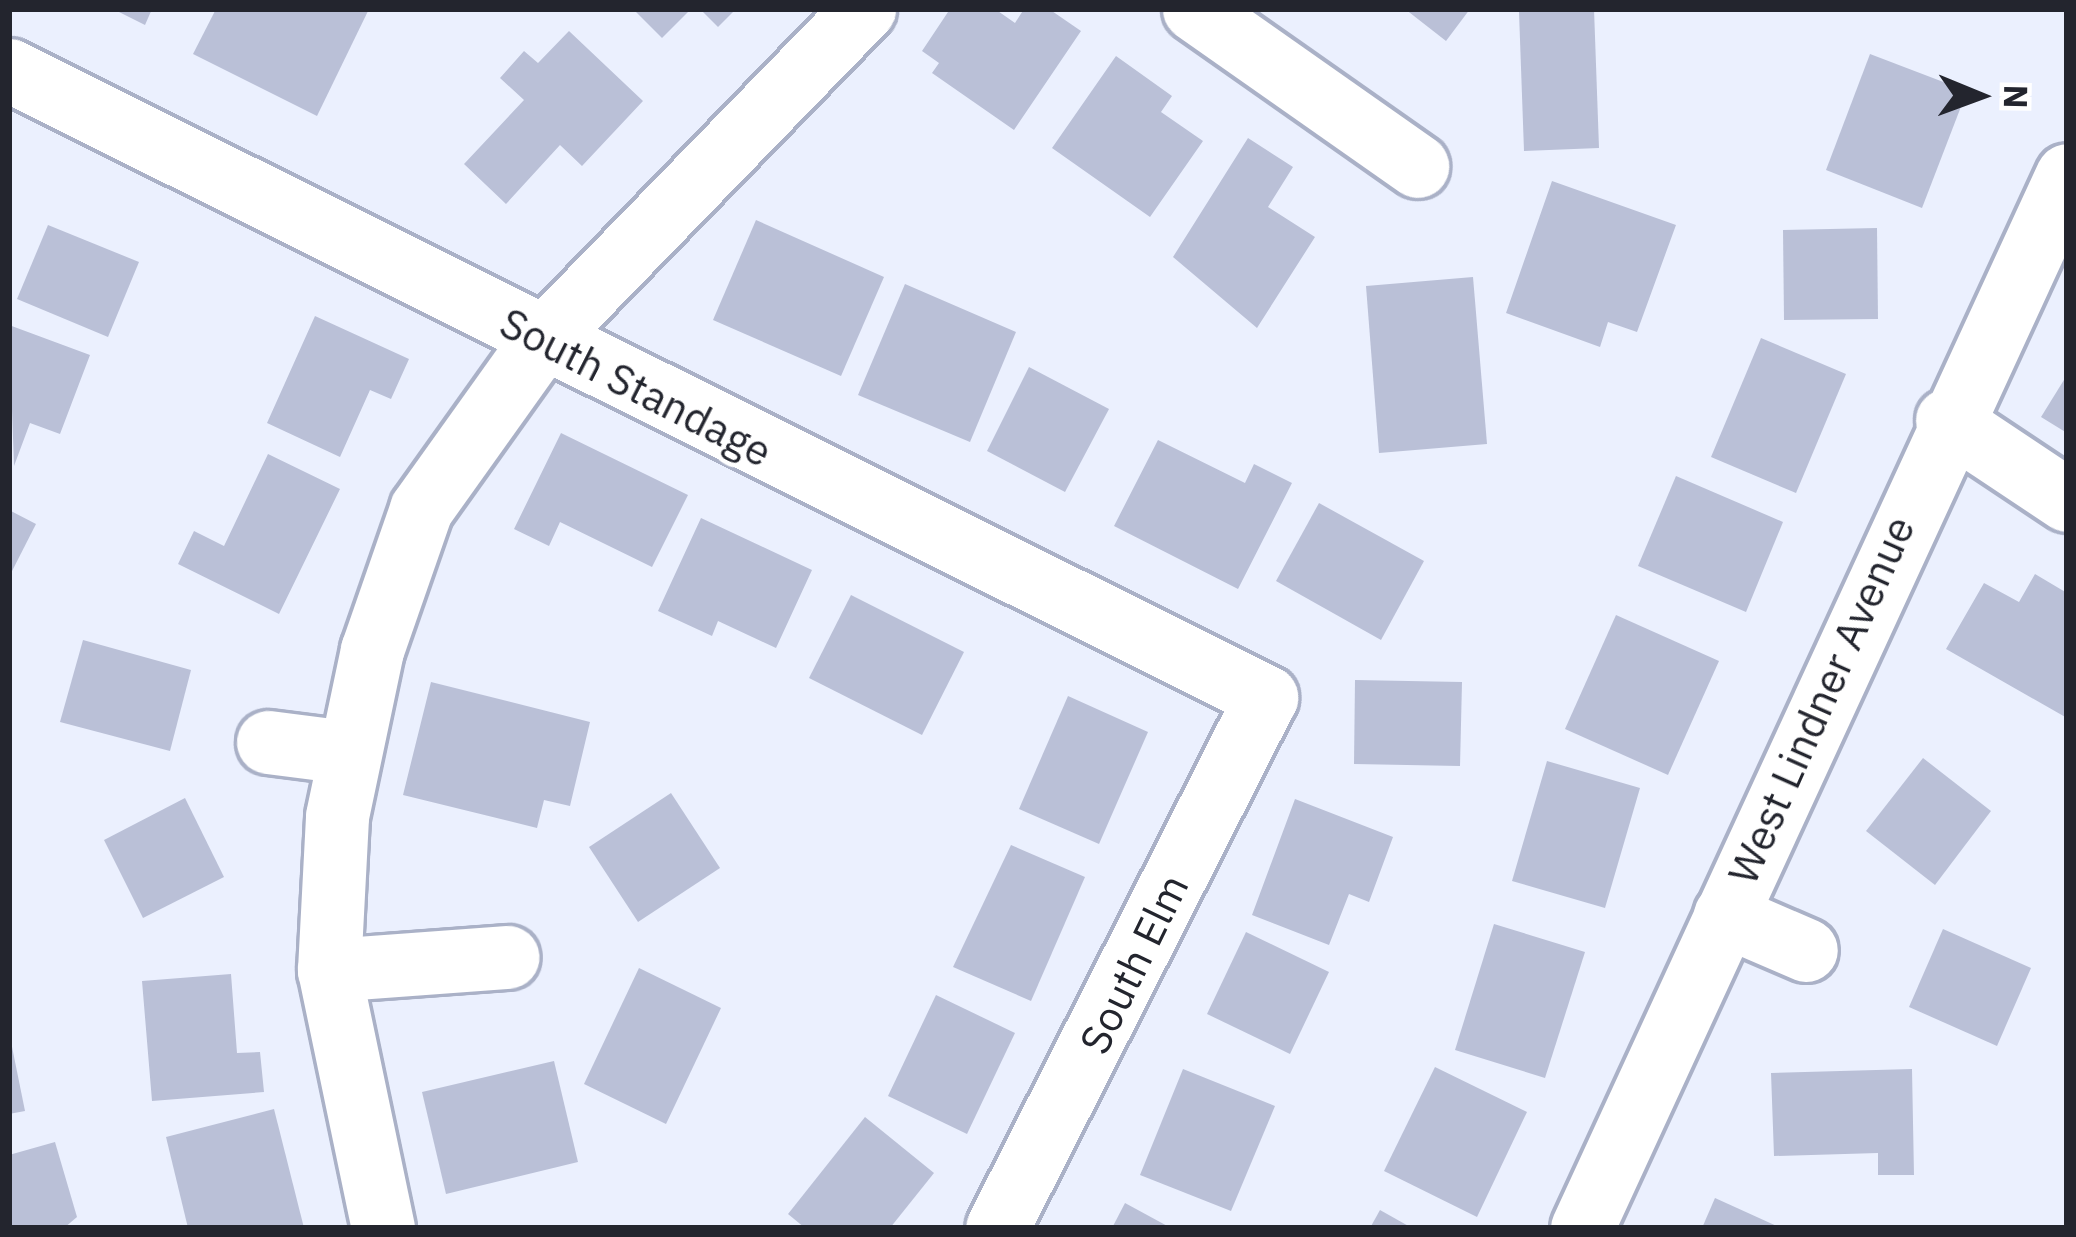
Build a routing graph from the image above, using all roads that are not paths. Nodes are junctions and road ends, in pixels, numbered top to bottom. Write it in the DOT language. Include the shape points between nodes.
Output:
graph roads {
  1 [pos="864,9"];
  2 [pos="1194,9"];
  3 [pos="16,92"];
  4 [pos="1417,166"];
  5 [pos="2067,175"];
  6 [pos="540,342"];
  7 [pos="1947,420"];
  8 [pos="2067,500"];
  9 [pos="1267,697"];
  10 [pos="268,742"];
  11 [pos="346,752"];
  12 [pos="1725,915"];
  13 [pos="1806,950"];
  14 [pos="508,957"];
  15 [pos="329,970"];
  16 [pos="383,1228"];
  17 [pos="997,1228"];
  18 [pos="1582,1228"];
  1 -- 6 [label="street"];
  2 -- 4 [label="street"];
  3 -- 6 [label="street, South Standage"];
  5 -- 7 [label="street, West Lindner Avenue"];
  6 -- 9 [label="street, South Standage"];
  6 -- 11 [label="street" via="422,509"];
  7 -- 8 [label="street"];
  7 -- 12 [label="street, West Lindner Avenue"];
  9 -- 17 [label="street, South Elm"];
  10 -- 11 [label="street"];
  11 -- 15 [label="street"];
  12 -- 13 [label="street"];
  12 -- 18 [label="street, West Lindner Avenue"];
  14 -- 15 [label="street"];
  15 -- 16 [label="street"];
}
